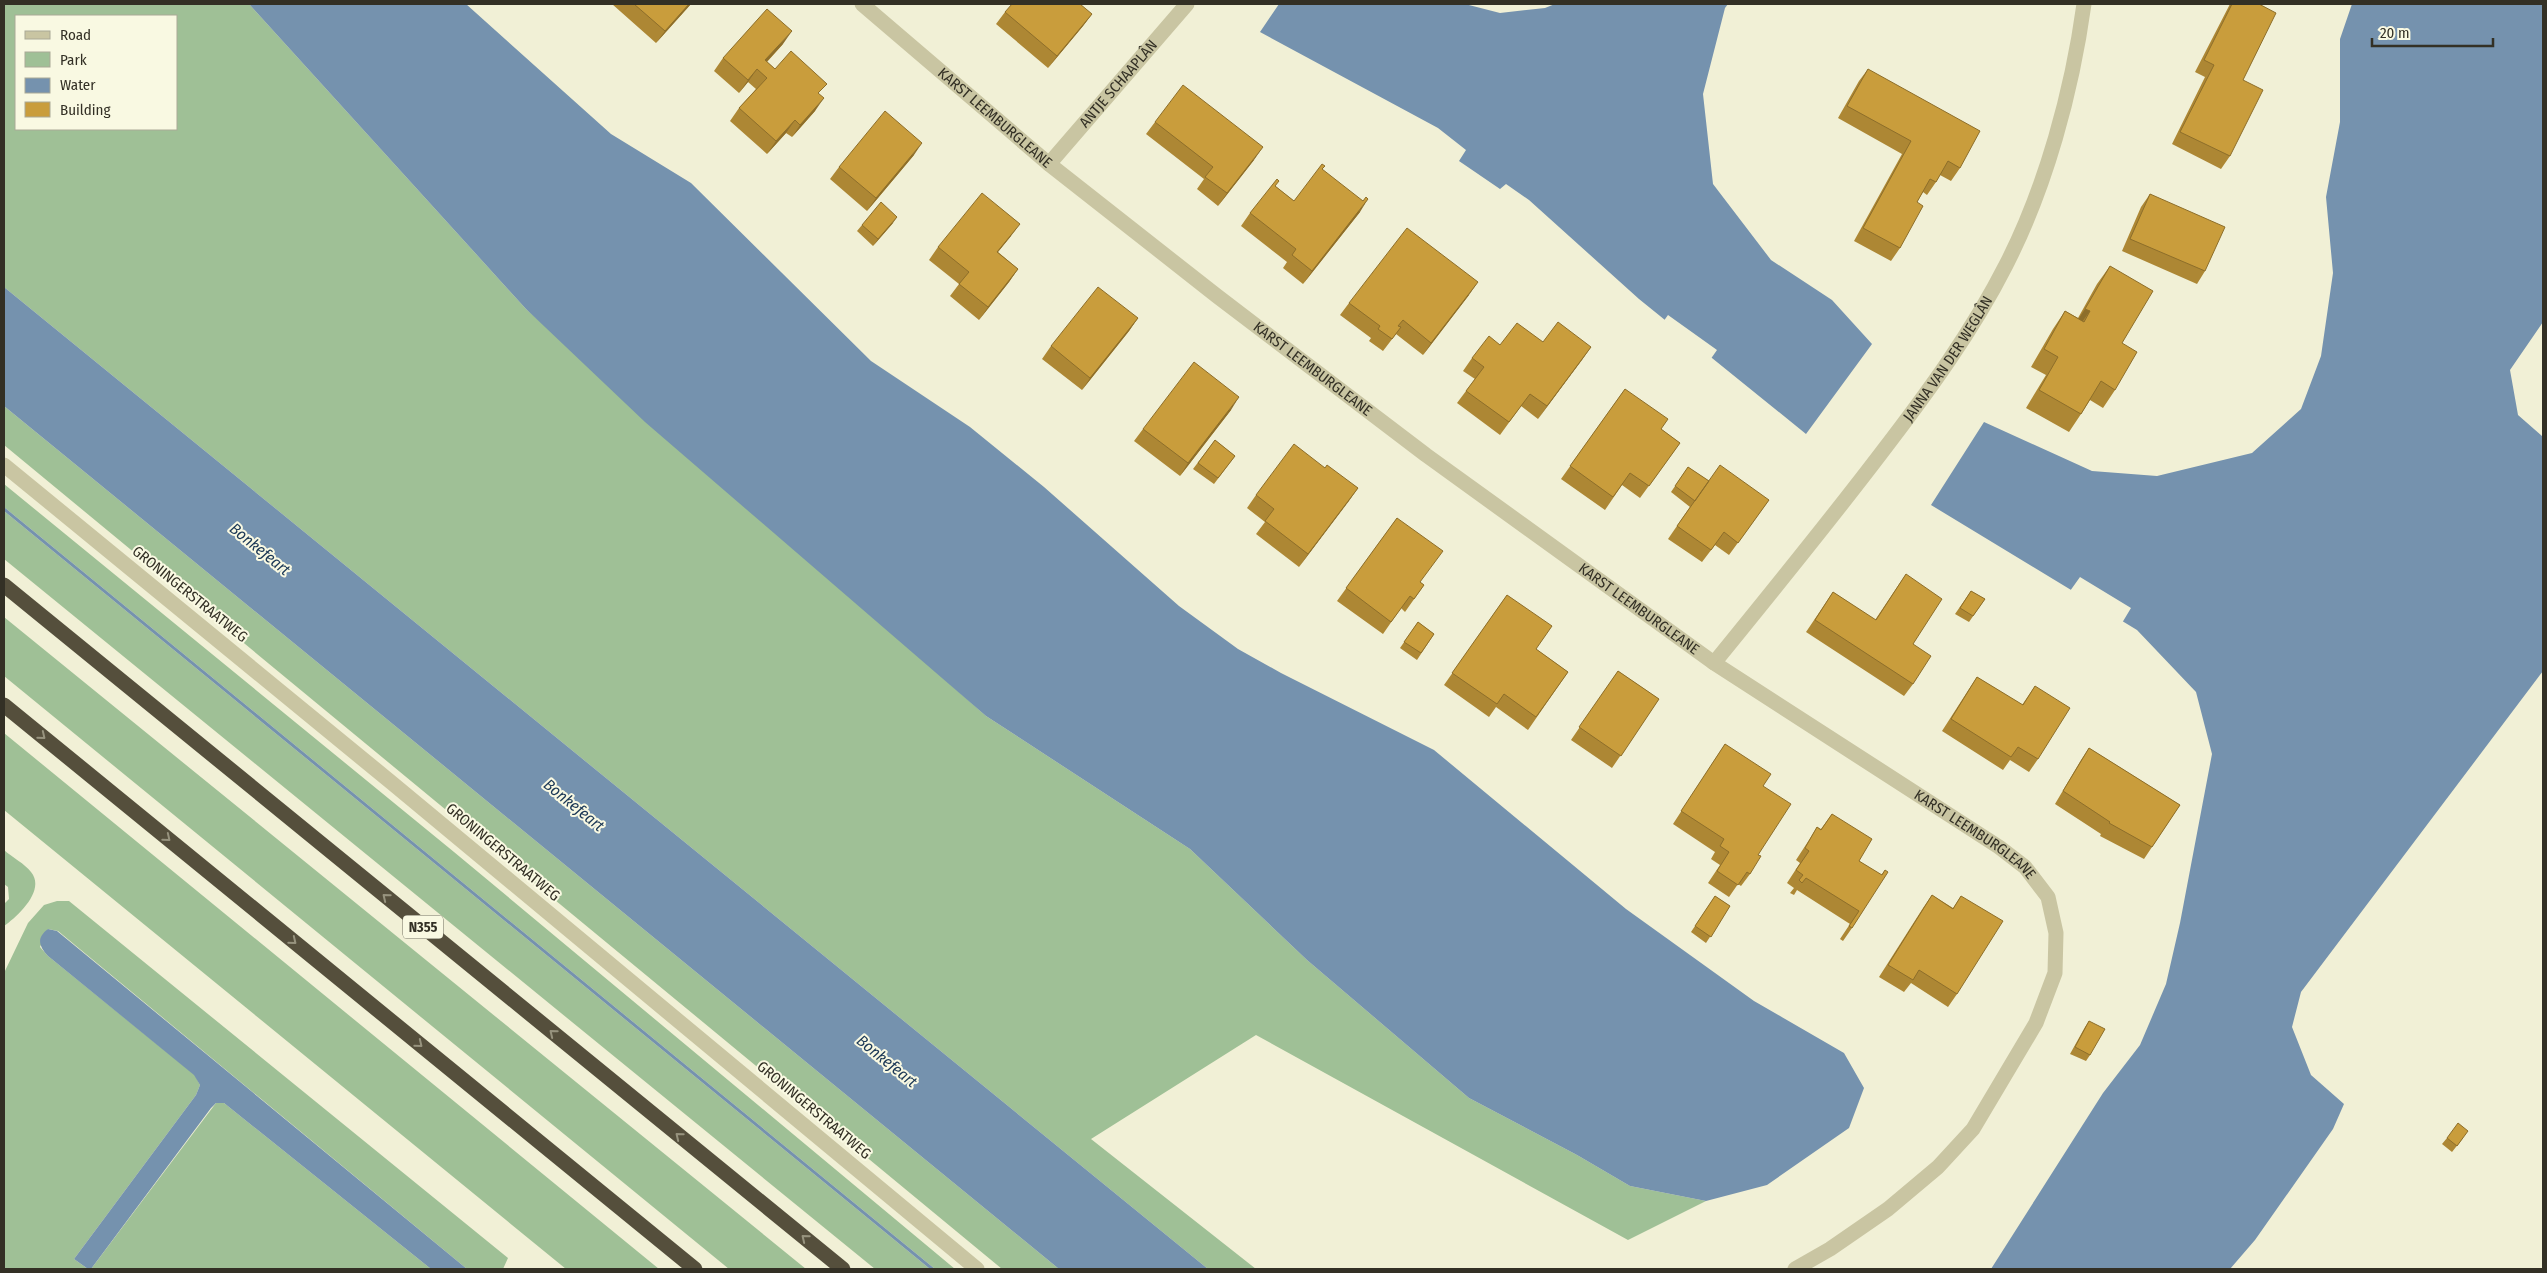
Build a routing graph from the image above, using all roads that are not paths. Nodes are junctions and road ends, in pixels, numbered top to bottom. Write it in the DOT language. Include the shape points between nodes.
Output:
graph roads {
  1 [pos="862,4"];
  2 [pos="1187,4"];
  3 [pos="2084,4"];
  4 [pos="1049,164"];
  5 [pos="4,464"];
  6 [pos="4,586"];
  7 [pos="1714,662"];
  8 [pos="4,705"];
  9 [pos="695,1269"];
  10 [pos="843,1269"];
  11 [pos="977,1269"];
  12 [pos="1795,1269"];
  1 -- 4 [label="street, KARST LEEMBURGLEANE"];
  2 -- 4 [label="street, ANTJE SCHAAPLÂN"];
  3 -- 7 [label="street, JANNA VAN DER WEGLÂN" via="2068,87 2042,180 2006,265 1952,358 1902,426"];
  4 -- 7 [label="street, KARST LEEMBURGLEANE" via="1426,455"];
  5 -- 11 [label="street, GRONINGERSTRAATWEG"];
  10 -- 6 [label="highway, N355, one-way"];
  7 -- 12 [label="street, KARST LEEMBURGLEANE" via="2025,867 2048,897 2056,932 2055,973 2036,1024 1973,1129 1938,1167 1888,1209 1830,1250"];
  8 -- 9 [label="highway, one-way"];
}
